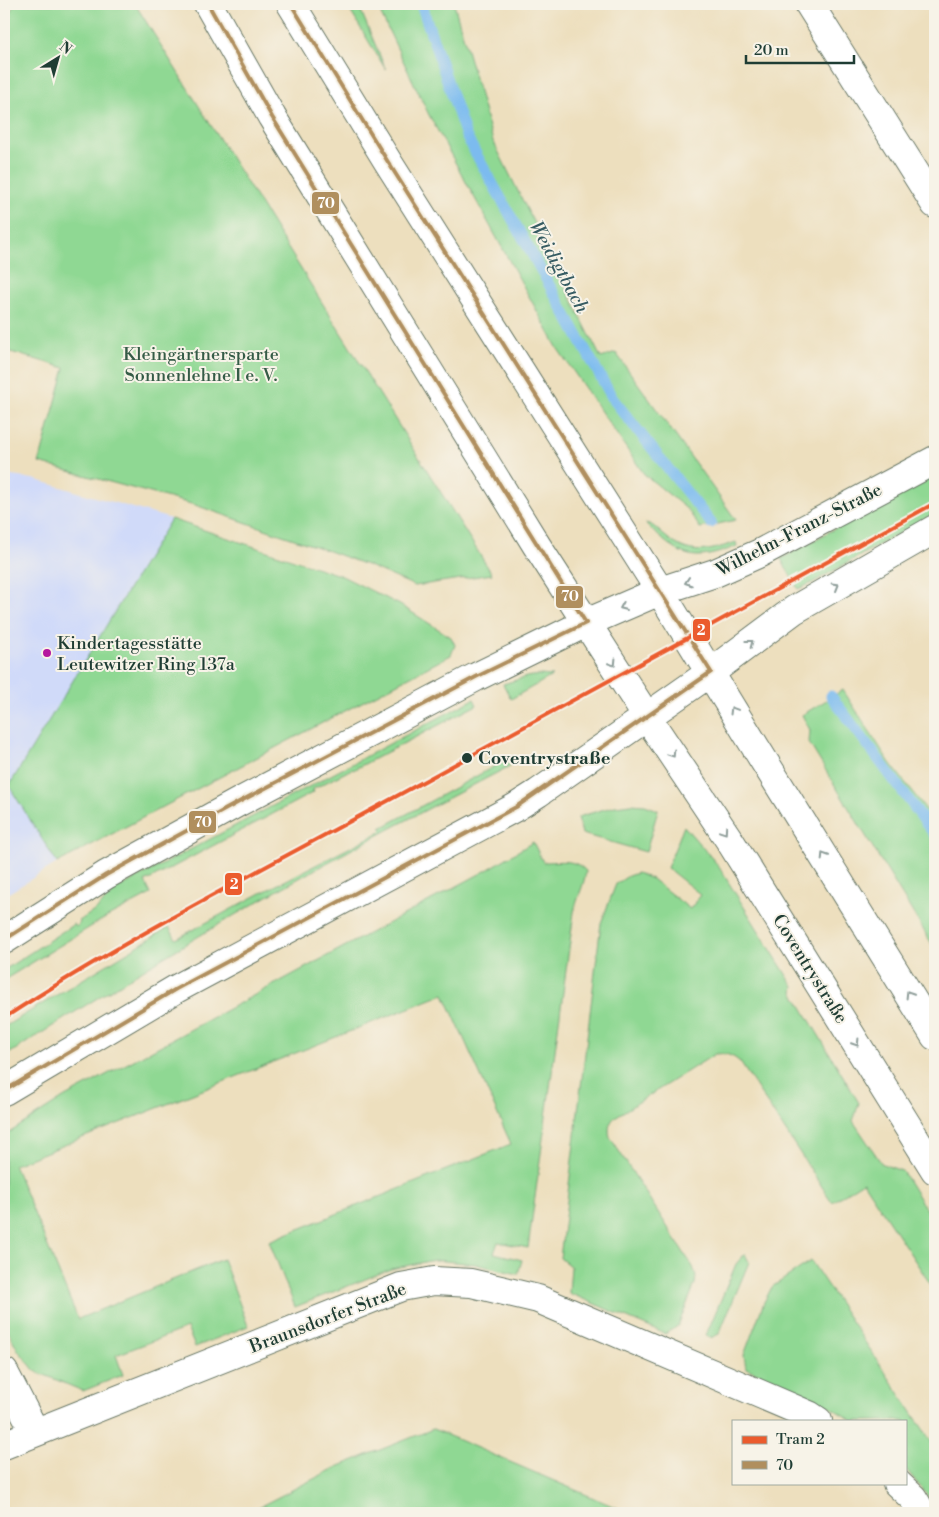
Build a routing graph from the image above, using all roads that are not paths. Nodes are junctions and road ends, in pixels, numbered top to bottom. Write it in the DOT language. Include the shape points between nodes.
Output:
graph roads {
  1 [pos="208,4"];
  2 [pos="291,4"];
  3 [pos="809,4"];
  4 [pos="935,204"];
  5 [pos="935,460"];
  6 [pos="935,529"];
  7 [pos="660,591"];
  8 [pos="586,622"];
  9 [pos="711,672"];
  10 [pos="647,717"];
  11 [pos="4,940"];
  12 [pos="935,1036"];
  13 [pos="4,1091"];
  14 [pos="935,1170"];
  15 [pos="4,1372"];
  16 [pos="816,1420"];
  17 [pos="36,1432"];
  18 [pos="4,1445"];
  19 [pos="898,1484"];
  20 [pos="922,1513"];
  1 -- 8 [label="main road, Coventrystraße" via="272,117"];
  2 -- 7 [label="main road"];
  3 -- 4 [label="main road"];
  5 -- 7 [label="main road, Wilhelm-Franz-Straße, one-way" via="716,573"];
  9 -- 6 [label="main road, one-way" via="794,610"];
  7 -- 8 [label="main road, Wilhelm-Franz-Straße, one-way"];
  7 -- 9 [label="main road"];
  8 -- 10 [label="main road, Coventrystraße, one-way"];
  8 -- 11 [label="main road, Wilhelm-Franz-Straße" via="222,811 106,875"];
  9 -- 10 [label="main road"];
  12 -- 9 [label="main road, one-way"];
  10 -- 13 [label="main road" via="516,806 176,989"];
  10 -- 14 [label="main road, Coventrystraße, one-way" via="730,841"];
  15 -- 17 [label="main road"];
  16 -- 17 [label="main road, Braunsdorfer Straße" via="538,1299 471,1283 434,1281 400,1287"];
  17 -- 18 [label="main road, Braunsdorfer Straße"];
  19 -- 20 [label="main road" via="913,1498"];
}
